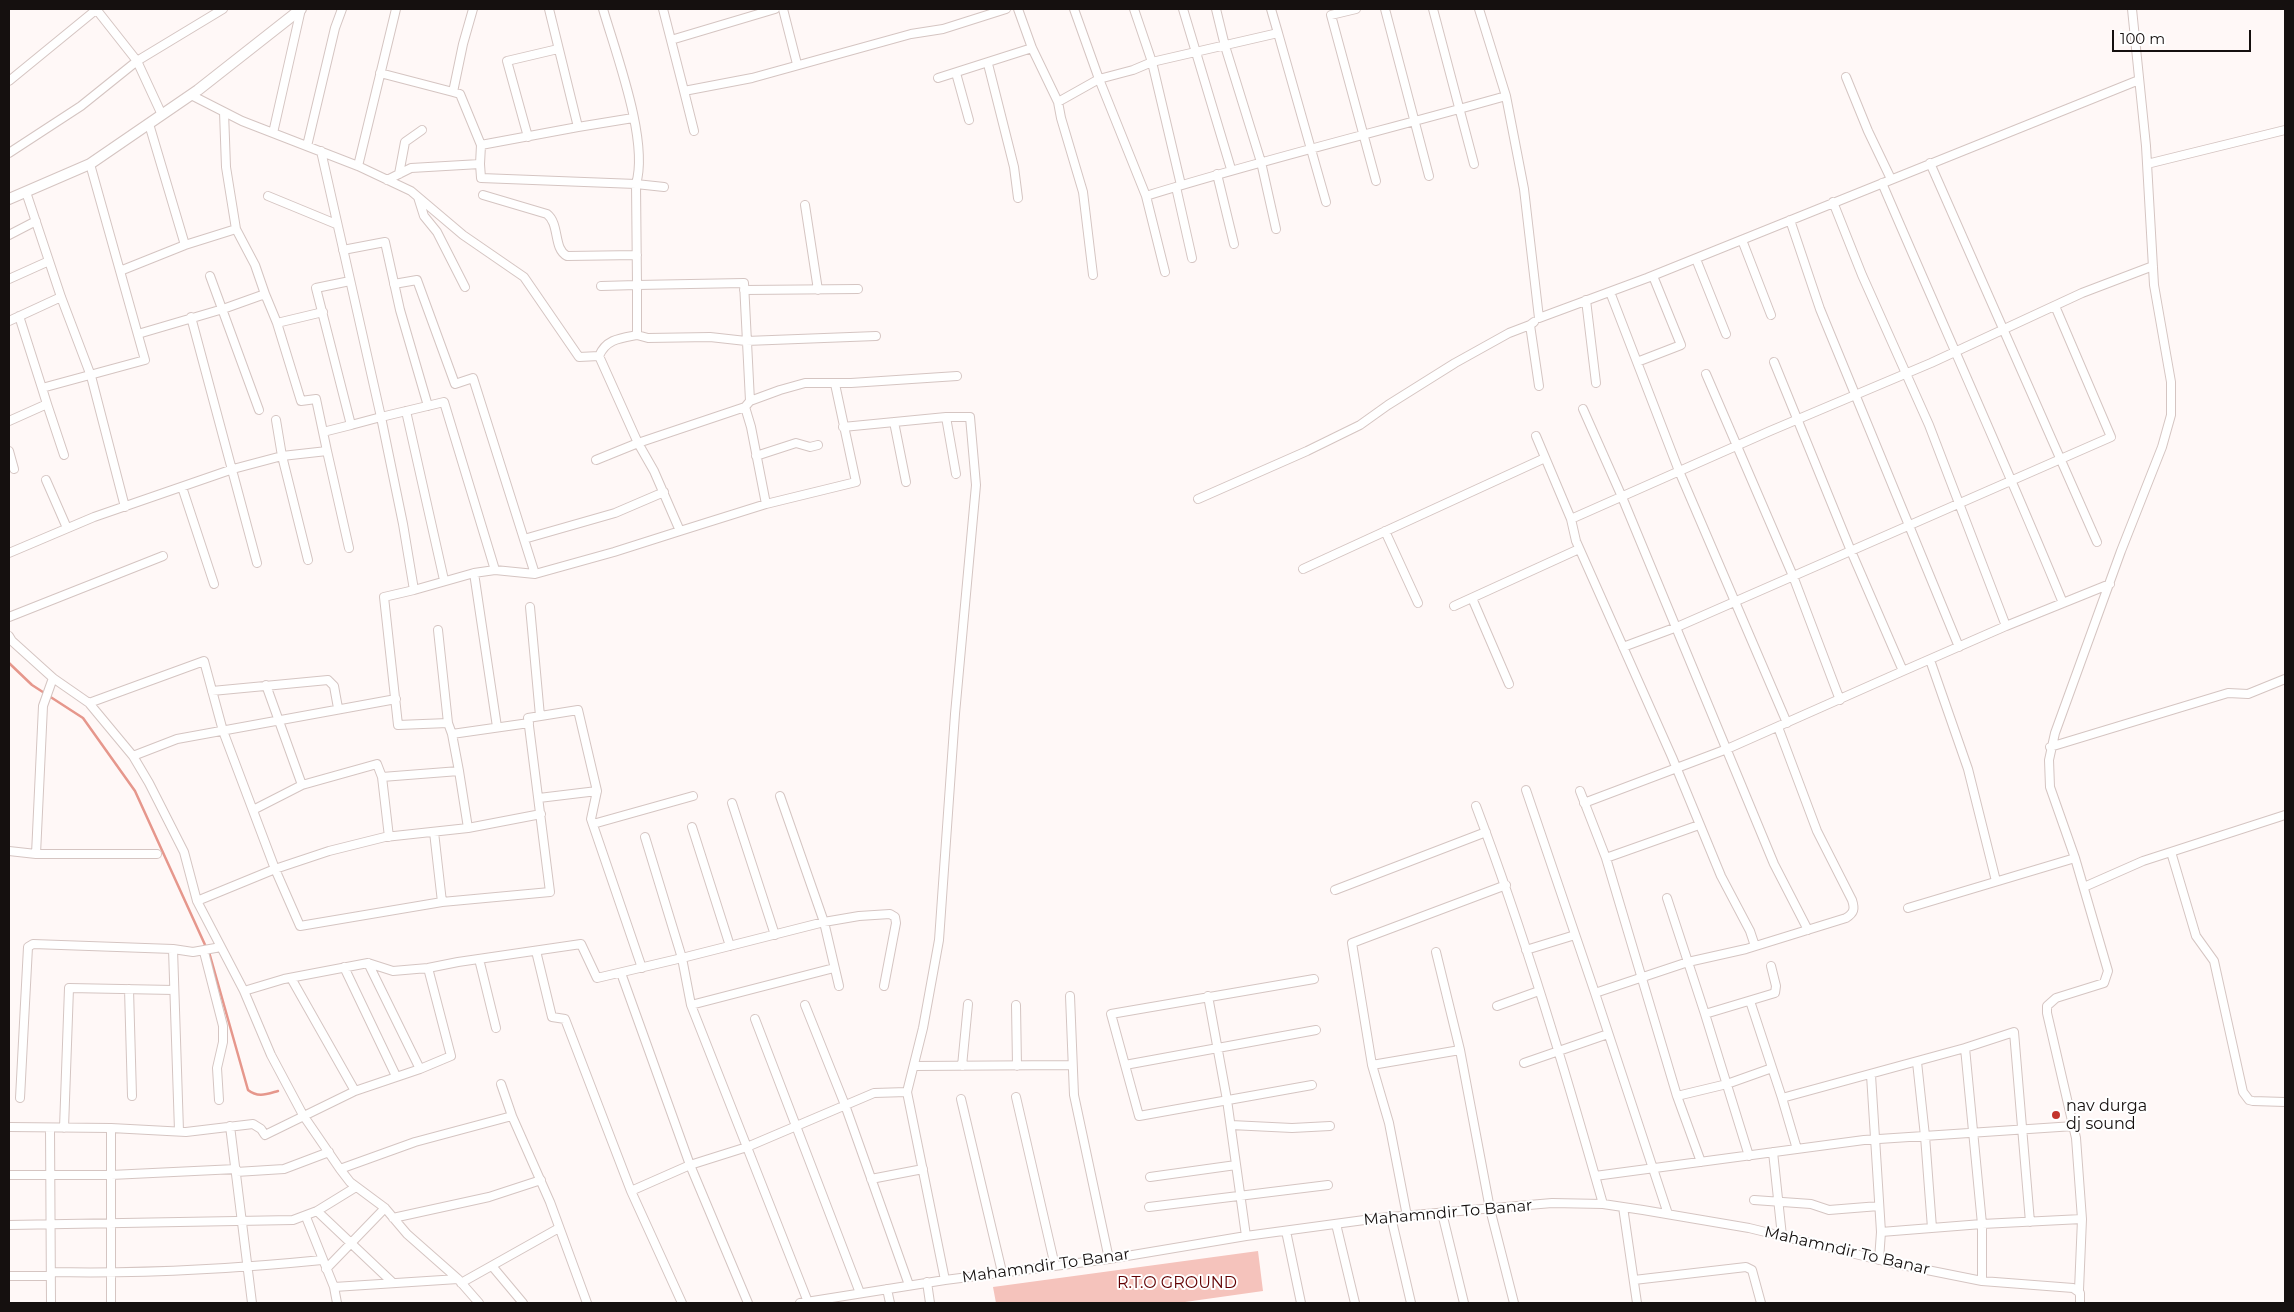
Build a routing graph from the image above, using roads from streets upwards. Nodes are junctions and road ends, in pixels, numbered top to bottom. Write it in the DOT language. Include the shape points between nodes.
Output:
graph roads {
  1 [pos="96,9"];
  2 [pos="223,9"];
  3 [pos="301,9"];
  4 [pos="342,9"];
  5 [pos="396,9"];
  6 [pos="474,9"];
  7 [pos="549,9"];
  8 [pos="603,9"];
  9 [pos="663,9"];
  10 [pos="775,9"];
  11 [pos="783,9"];
  12 [pos="1006,9"];
  13 [pos="1018,9"];
  14 [pos="1074,9"];
  15 [pos="1134,9"];
  16 [pos="1183,9"];
  17 [pos="1216,9"];
  18 [pos="1271,9"];
  19 [pos="1356,9"];
  20 [pos="1384,9"];
  21 [pos="1434,9"];
  22 [pos="1479,9"];
  23 [pos="2132,9"];
  24 [pos="1330,12"];
  25 [pos="1278,33"];
  26 [pos="671,40"];
  27 [pos="1224,46"];
  28 [pos="1032,48"];
  29 [pos="558,49"];
  30 [pos="1195,52"];
  31 [pos="137,61"];
  32 [pos="1152,62"];
  33 [pos="797,64"];
  34 [pos="988,64"];
  35 [pos="380,73"];
  36 [pos="956,73"];
  37 [pos="1846,77"];
  38 [pos="938,78"];
  39 [pos="1099,79"];
  40 [pos="2139,80"];
  41 [pos="9,81"];
  42 [pos="684,91"];
  43 [pos="454,92"];
  44 [pos="191,95"];
  45 [pos="1506,96"];
  46 [pos="1058,102"];
  47 [pos="1460,109"];
  48 [pos="224,112"];
  49 [pos="162,115"];
  50 [pos="633,118"];
  51 [pos="969,120"];
  52 [pos="1416,121"];
  53 [pos="149,124"];
  54 [pos="578,127"];
  55 [pos="422,130"];
  56 [pos="2285,130"];
  57 [pos="694,131"];
  58 [pos="273,132"];
  59 [pos="1365,135"];
  60 [pos="528,137"];
  61 [pos="481,145"];
  62 [pos="307,146"];
  63 [pos="1312,149"];
  64 [pos="321,151"];
  65 [pos="9,153"];
  66 [pos="1261,162"];
  67 [pos="1930,163"];
  68 [pos="90,164"];
  69 [pos="480,164"];
  70 [pos="1474,164"];
  71 [pos="2147,164"];
  72 [pos="358,166"];
  73 [pos="1231,169"];
  74 [pos="399,174"];
  75 [pos="1216,174"];
  76 [pos="1428,176"];
  77 [pos="1891,179"];
  78 [pos="387,180"];
  79 [pos="1376,181"];
  80 [pos="1882,183"];
  81 [pos="636,184"];
  82 [pos="1178,186"];
  83 [pos="664,187"];
  84 [pos="26,192"];
  85 [pos="483,195"];
  86 [pos="268,196"];
  87 [pos="1146,196"];
  88 [pos="418,197"];
  89 [pos="1018,198"];
  90 [pos="9,199"];
  91 [pos="1326,202"];
  92 [pos="1834,202"];
  93 [pos="805,205"];
  94 [pos="1790,220"];
  95 [pos="36,221"];
  96 [pos="336,224"];
  97 [pos="236,229"];
  98 [pos="1276,230"];
  99 [pos="9,235"];
  100 [pos="1742,240"];
  101 [pos="1234,244"];
  102 [pos="185,245"];
  103 [pos="343,250"];
  104 [pos="637,255"];
  105 [pos="1192,258"];
  106 [pos="1696,258"];
  107 [pos="49,261"];
  108 [pos="2153,266"];
  109 [pos="120,271"];
  110 [pos="1166,272"];
  111 [pos="1093,275"];
  112 [pos="210,276"];
  113 [pos="1653,276"];
  114 [pos="9,279"];
  115 [pos="350,281"];
  116 [pos="394,284"];
  117 [pos="637,285"];
  118 [pos="601,286"];
  119 [pos="465,287"];
  120 [pos="744,290"];
  121 [pos="818,290"];
  122 [pos="858,290"];
  123 [pos="1610,292"];
  124 [pos="264,294"];
  125 [pos="61,297"];
  126 [pos="1586,300"];
  127 [pos="2055,306"];
  128 [pos="223,309"];
  129 [pos="323,312"];
  130 [pos="1772,315"];
  131 [pos="19,316"];
  132 [pos="191,317"];
  133 [pos="1539,318"];
  134 [pos="9,321"];
  135 [pos="277,323"];
  136 [pos="1530,325"];
  137 [pos="2005,329"];
  138 [pos="138,334"];
  139 [pos="1726,334"];
  140 [pos="637,335"];
  141 [pos="876,336"];
  142 [pos="746,341"];
  143 [pos="1956,352"];
  144 [pos="599,356"];
  145 [pos="1637,362"];
  146 [pos="1774,362"];
  147 [pos="1907,373"];
  148 [pos="1706,374"];
  149 [pos="91,376"];
  150 [pos="957,376"];
  151 [pos="1596,383"];
  152 [pos="835,384"];
  153 [pos="1539,386"];
  154 [pos="42,388"];
  155 [pos="1854,395"];
  156 [pos="47,404"];
  157 [pos="747,404"];
  158 [pos="428,406"];
  159 [pos="1583,409"];
  160 [pos="259,410"];
  161 [pos="406,411"];
  162 [pos="381,417"];
  163 [pos="946,417"];
  164 [pos="1798,419"];
  165 [pos="9,420"];
  166 [pos="276,420"];
  167 [pos="894,422"];
  168 [pos="351,426"];
  169 [pos="844,427"];
  170 [pos="323,432"];
  171 [pos="1536,436"];
  172 [pos="638,443"];
  173 [pos="818,445"];
  174 [pos="1738,445"];
  175 [pos="9,451"];
  176 [pos="327,451"];
  177 [pos="64,455"];
  178 [pos="282,456"];
  179 [pos="756,456"];
  180 [pos="1545,458"];
  181 [pos="2061,459"];
  182 [pos="596,460"];
  183 [pos="232,469"];
  184 [pos="14,470"];
  185 [pos="1679,471"];
  186 [pos="956,474"];
  187 [pos="46,480"];
  188 [pos="2012,480"];
  189 [pos="906,482"];
  190 [pos="182,487"];
  191 [pos="664,492"];
  192 [pos="1622,497"];
  193 [pos="1198,499"];
  194 [pos="766,504"];
  195 [pos="1959,504"];
  196 [pos="125,507"];
  197 [pos="1571,520"];
  198 [pos="1910,525"];
  199 [pos="67,528"];
  200 [pos="680,531"];
  201 [pos="1385,531"];
  202 [pos="524,539"];
  203 [pos="2097,542"];
  204 [pos="349,548"];
  205 [pos="1579,549"];
  206 [pos="1851,551"];
  207 [pos="9,553"];
  208 [pos="163,556"];
  209 [pos="308,560"];
  210 [pos="257,563"];
  211 [pos="1303,569"];
  212 [pos="495,570"];
  213 [pos="474,573"];
  214 [pos="535,574"];
  215 [pos="1793,576"];
  216 [pos="444,580"];
  217 [pos="214,584"];
  218 [pos="2110,584"];
  219 [pos="414,590"];
  220 [pos="1472,598"];
  221 [pos="1734,600"];
  222 [pos="1418,603"];
  223 [pos="2063,603"];
  224 [pos="1454,606"];
  225 [pos="530,608"];
  226 [pos="9,617"];
  227 [pos="2006,626"];
  228 [pos="1677,627"];
  229 [pos="438,630"];
  230 [pos="10,641"];
  231 [pos="1623,647"];
  232 [pos="1959,647"];
  233 [pos="1930,660"];
  234 [pos="1904,671"];
  235 [pos="53,678"];
  236 [pos="2285,679"];
  237 [pos="1509,684"];
  238 [pos="266,685"];
  239 [pos="212,691"];
  240 [pos="396,699"];
  241 [pos="1840,700"];
  242 [pos="89,703"];
  243 [pos="338,708"];
  244 [pos="540,716"];
  245 [pos="278,721"];
  246 [pos="448,723"];
  247 [pos="529,723"];
  248 [pos="1787,723"];
  249 [pos="497,727"];
  250 [pos="1778,727"];
  251 [pos="223,730"];
  252 [pos="452,734"];
  253 [pos="2050,748"];
  254 [pos="1727,750"];
  255 [pos="133,756"];
  256 [pos="1675,769"];
  257 [pos="459,770"];
  258 [pos="382,777"];
  259 [pos="302,785"];
  260 [pos="1526,790"];
  261 [pos="597,791"];
  262 [pos="1580,791"];
  263 [pos="693,796"];
  264 [pos="780,796"];
  265 [pos="539,798"];
  266 [pos="1584,803"];
  267 [pos="732,804"];
  268 [pos="1476,806"];
  269 [pos="253,810"];
  270 [pos="541,814"];
  271 [pos="2285,815"];
  272 [pos="593,824"];
  273 [pos="1699,825"];
  274 [pos="692,827"];
  275 [pos="468,828"];
  276 [pos="434,832"];
  277 [pos="1486,832"];
  278 [pos="389,837"];
  279 [pos="645,837"];
  280 [pos="9,851"];
  281 [pos="2171,852"];
  282 [pos="36,854"];
  283 [pos="157,854"];
  284 [pos="1606,858"];
  285 [pos="2075,858"];
  286 [pos="275,869"];
  287 [pos="1996,881"];
  288 [pos="1506,885"];
  289 [pos="2084,887"];
  290 [pos="1335,890"];
  291 [pos="1667,898"];
  292 [pos="198,901"];
  293 [pos="442,902"];
  294 [pos="1908,908"];
  295 [pos="824,922"];
  296 [pos="1808,930"];
  297 [pos="775,935"];
  298 [pos="1575,935"];
  299 [pos="730,946"];
  300 [pos="1755,946"];
  301 [pos="221,947"];
  302 [pos="173,949"];
  303 [pos="1526,950"];
  304 [pos="536,951"];
  305 [pos="204,952"];
  306 [pos="1436,952"];
  307 [pos="682,958"];
  308 [pos="479,959"];
  309 [pos="368,962"];
  310 [pos="1688,962"];
  311 [pos="1771,966"];
  312 [pos="344,967"];
  313 [pos="428,968"];
  314 [pos="642,968"];
  315 [pos="834,968"];
  316 [pos="621,973"];
  317 [pos="1643,977"];
  318 [pos="291,978"];
  319 [pos="1314,979"];
  320 [pos="839,986"];
  321 [pos="884,986"];
  322 [pos="129,989"];
  323 [pos="174,990"];
  324 [pos="244,991"];
  325 [pos="1539,991"];
  326 [pos="1595,993"];
  327 [pos="1070,996"];
  328 [pos="1208,996"];
  329 [pos="1750,1001"];
  330 [pos="968,1004"];
  331 [pos="805,1005"];
  332 [pos="1016,1005"];
  333 [pos="691,1006"];
  334 [pos="1497,1006"];
  335 [pos="1705,1014"];
  336 [pos="755,1019"];
  337 [pos="496,1028"];
  338 [pos="1316,1030"];
  339 [pos="1608,1034"];
  340 [pos="1965,1048"];
  341 [pos="1218,1049"];
  342 [pos="1460,1050"];
  343 [pos="1558,1052"];
  344 [pos="1917,1062"];
  345 [pos="1524,1063"];
  346 [pos="1072,1065"];
  347 [pos="1125,1065"];
  348 [pos="1372,1065"];
  349 [pos="914,1066"];
  350 [pos="962,1066"];
  351 [pos="1017,1066"];
  352 [pos="1772,1068"];
  353 [pos="420,1069"];
  354 [pos="1871,1075"];
  355 [pos="396,1076"];
  356 [pos="501,1084"];
  357 [pos="1312,1084"];
  358 [pos="1727,1084"];
  359 [pos="355,1091"];
  360 [pos="907,1092"];
  361 [pos="132,1096"];
  362 [pos="1677,1096"];
  363 [pos="1016,1097"];
  364 [pos="20,1098"];
  365 [pos="1782,1098"];
  366 [pos="962,1099"];
  367 [pos="219,1100"];
  368 [pos="1227,1100"];
  369 [pos="2285,1102"];
  370 [pos="845,1105"];
  371 [pos="303,1115"];
  372 [pos="512,1116"];
  373 [pos="1230,1125"];
  374 [pos="230,1126"];
  375 [pos="796,1126"];
  376 [pos="1330,1126"];
  377 [pos="2074,1126"];
  378 [pos="9,1127"];
  379 [pos="50,1128"];
  380 [pos="64,1128"];
  381 [pos="111,1128"];
  382 [pos="2022,1129"];
  383 [pos="179,1131"];
  384 [pos="1974,1132"];
  385 [pos="1926,1136"];
  386 [pos="1876,1139"];
  387 [pos="747,1147"];
  388 [pos="1796,1149"];
  389 [pos="329,1152"];
  390 [pos="1773,1152"];
  391 [pos="1750,1156"];
  392 [pos="1701,1162"];
  393 [pos="690,1165"];
  394 [pos="1236,1165"];
  395 [pos="1652,1168"];
  396 [pos="340,1169"];
  397 [pos="923,1169"];
  398 [pos="236,1170"];
  399 [pos="9,1175"];
  400 [pos="51,1175"];
  401 [pos="111,1175"];
  402 [pos="1595,1176"];
  403 [pos="1150,1177"];
  404 [pos="871,1179"];
  405 [pos="541,1180"];
  406 [pos="1328,1185"];
  407 [pos="356,1187"];
  408 [pos="631,1191"];
  409 [pos="1240,1196"];
  410 [pos="1754,1200"];
  411 [pos="1779,1202"];
  412 [pos="1603,1204"];
  413 [pos="1879,1206"];
  414 [pos="1149,1207"];
  415 [pos="1623,1207"];
  416 [pos="385,1208"];
  417 [pos="1490,1209"];
  418 [pos="317,1212"];
  419 [pos="1442,1213"];
  420 [pos="1668,1214"];
  421 [pos="306,1216"];
  422 [pos="1407,1216"];
  423 [pos="393,1218"];
  424 [pos="1391,1218"];
  425 [pos="2082,1219"];
  426 [pos="243,1222"];
  427 [pos="2030,1222"];
  428 [pos="112,1224"];
  429 [pos="1336,1224"];
  430 [pos="1982,1224"];
  431 [pos="50,1225"];
  432 [pos="9,1226"];
  433 [pos="559,1228"];
  434 [pos="1932,1228"];
  435 [pos="1286,1231"];
  436 [pos="1881,1232"];
  437 [pos="1246,1236"];
  438 [pos="1782,1236"];
  439 [pos="351,1245"];
  440 [pos="1109,1259"];
  441 [pos="322,1260"];
  442 [pos="1879,1260"];
  443 [pos="492,1266"];
  444 [pos="1055,1266"];
  445 [pos="248,1267"];
  446 [pos="326,1270"];
  447 [pos="1002,1272"];
  448 [pos="111,1273"];
  449 [pos="51,1274"];
  450 [pos="9,1276"];
  451 [pos="945,1280"];
  452 [pos="1634,1280"];
  453 [pos="460,1281"];
  454 [pos="1982,1281"];
  455 [pos="927,1282"];
  456 [pos="394,1283"];
  457 [pos="909,1285"];
  458 [pos="334,1287"];
  459 [pos="887,1289"];
  460 [pos="2079,1290"];
  461 [pos="860,1293"];
  462 [pos="51,1303"];
  463 [pos="111,1303"];
  464 [pos="252,1303"];
  465 [pos="337,1303"];
  466 [pos="479,1303"];
  467 [pos="523,1303"];
  468 [pos="587,1303"];
  469 [pos="682,1303"];
  470 [pos="748,1303"];
  471 [pos="804,1303"];
  472 [pos="890,1303"];
  473 [pos="930,1303"];
  474 [pos="1301,1303"];
  475 [pos="1355,1303"];
  476 [pos="1411,1303"];
  477 [pos="1464,1303"];
  478 [pos="1514,1303"];
  479 [pos="1637,1303"];
  480 [pos="1761,1303"];
  481 [pos="2080,1303"];
  1 -- 31 [label="street"];
  1 -- 41 [label="street"];
  2 -- 31 [label="street"];
  3 -- 44 [label="street"];
  3 -- 58 [label="street"];
  4 -- 62 [label="street"];
  5 -- 35 [label="street"];
  6 -- 43 [label="street"];
  7 -- 29 [label="street"];
  8 -- 50 [label="street"];
  9 -- 26 [label="street"];
  10 -- 26 [label="street"];
  11 -- 33 [label="street"];
  12 -- 33 [label="street" via="943,29 911,34"];
  13 -- 28 [label="street"];
  14 -- 39 [label="street"];
  15 -- 32 [label="street"];
  16 -- 30 [label="street"];
  17 -- 27 [label="street"];
  18 -- 25 [label="street"];
  19 -- 24 [label="street"];
  20 -- 52 [label="street"];
  21 -- 47 [label="street"];
  22 -- 45 [label="street"];
  23 -- 40 [label="street"];
  24 -- 59 [label="street"];
  25 -- 27 [label="street"];
  25 -- 63 [label="street"];
  26 -- 42 [label="street"];
  27 -- 30 [label="street"];
  27 -- 66 [label="street"];
  28 -- 34 [label="street"];
  28 -- 46 [label="street"];
  29 -- 54 [label="street"];
  29 -- 60 [label="street" via="507,61"];
  30 -- 32 [label="street"];
  30 -- 73 [label="street"];
  31 -- 49 [label="street"];
  31 -- 65 [label="street" via="81,106"];
  32 -- 39 [label="street"];
  32 -- 82 [label="street"];
  33 -- 42 [label="street" via="752,78"];
  34 -- 36 [label="street"];
  34 -- 89 [label="street" via="1014,167"];
  35 -- 43 [label="street"];
  35 -- 72 [label="street"];
  36 -- 38 [label="street"];
  36 -- 51 [label="street"];
  37 -- 77 [label="street"];
  39 -- 46 [label="street"];
  39 -- 87 [label="street"];
  40 -- 67 [label="street"];
  40 -- 71 [label="street"];
  42 -- 57 [label="street"];
  43 -- 61 [label="street" via="460,94"];
  44 -- 48 [label="street"];
  44 -- 49 [label="street"];
  45 -- 47 [label="street"];
  45 -- 133 [label="street" via="1524,189"];
  46 -- 111 [label="street" via="1060,118 1084,192"];
  47 -- 52 [label="street"];
  47 -- 70 [label="street"];
  48 -- 58 [label="street"];
  48 -- 97 [label="street" via="226,167"];
  49 -- 53 [label="street"];
  50 -- 54 [label="street"];
  50 -- 81 [label="street" via="640,171"];
  52 -- 59 [label="street"];
  52 -- 76 [label="street"];
  53 -- 68 [label="street"];
  53 -- 102 [label="street"];
  54 -- 60 [label="street"];
  55 -- 74 [label="street" via="405,142"];
  56 -- 71 [label="street"];
  58 -- 62 [label="street"];
  59 -- 63 [label="street"];
  59 -- 79 [label="street"];
  60 -- 61 [label="street"];
  61 -- 69 [label="street"];
  62 -- 64 [label="street"];
  63 -- 66 [label="street"];
  63 -- 91 [label="street"];
  64 -- 72 [label="street"];
  64 -- 96 [label="street"];
  66 -- 73 [label="street"];
  66 -- 98 [label="street"];
  67 -- 77 [label="street"];
  67 -- 137 [label="street"];
  68 -- 84 [label="street"];
  68 -- 109 [label="street"];
  69 -- 74 [label="street" via="410,168"];
  69 -- 81 [label="street" via="481,178"];
  71 -- 108 [label="street"];
  72 -- 78 [label="street"];
  73 -- 75 [label="street"];
  74 -- 78 [label="street"];
  75 -- 82 [label="street"];
  75 -- 101 [label="street"];
  77 -- 80 [label="street"];
  78 -- 88 [label="street"];
  80 -- 92 [label="street"];
  80 -- 143 [label="street"];
  81 -- 83 [label="street"];
  81 -- 104 [label="street"];
  82 -- 87 [label="street"];
  82 -- 105 [label="street"];
  84 -- 90 [label="street"];
  84 -- 95 [label="street"];
  85 -- 104 [label="street" via="547,214 554,222 561,250 567,256"];
  86 -- 96 [label="street"];
  87 -- 110 [label="street"];
  88 -- 119 [label="street" via="424,216 437,232"];
  88 -- 144 [label="street" via="463,235 524,277 579,357"];
  92 -- 94 [label="street"];
  92 -- 147 [label="street" via="1862,275"];
  93 -- 121 [label="street"];
  94 -- 100 [label="street"];
  94 -- 155 [label="street"];
  95 -- 99 [label="street"];
  95 -- 107 [label="street"];
  96 -- 103 [label="street"];
  97 -- 102 [label="street"];
  97 -- 124 [label="street" via="255,265"];
  100 -- 106 [label="street"];
  100 -- 130 [label="street"];
  102 -- 109 [label="street"];
  103 -- 115 [label="street"];
  103 -- 116 [label="street" via="385,242"];
  104 -- 117 [label="street"];
  106 -- 113 [label="street"];
  106 -- 139 [label="street"];
  107 -- 114 [label="street"];
  107 -- 125 [label="street"];
  108 -- 127 [label="street"];
  108 -- 218 [label="street" via="2171,382 2171,415"];
  109 -- 138 [label="street"];
  112 -- 128 [label="street"];
  113 -- 123 [label="street"];
  113 -- 145 [label="street" via="1681,345"];
  115 -- 129 [label="street" via="316,288"];
  115 -- 162 [label="street"];
  116 -- 158 [label="street"];
  116 -- 202 [label="street" via="417,280 455,384 473,378"];
  117 -- 118 [label="street"];
  117 -- 120 [label="street" via="744,283"];
  117 -- 140 [label="street"];
  120 -- 121 [label="street"];
  120 -- 142 [label="street"];
  121 -- 122 [label="street"];
  123 -- 126 [label="street"];
  123 -- 145 [label="street"];
  124 -- 128 [label="street"];
  124 -- 135 [label="street"];
  125 -- 131 [label="street"];
  125 -- 149 [label="street"];
  126 -- 133 [label="street"];
  126 -- 151 [label="street"];
  127 -- 137 [label="street"];
  127 -- 181 [label="street" via="2111,437"];
  128 -- 132 [label="street"];
  128 -- 160 [label="street"];
  129 -- 135 [label="street"];
  129 -- 168 [label="street"];
  131 -- 134 [label="street"];
  131 -- 154 [label="street"];
  132 -- 138 [label="street"];
  132 -- 183 [label="street"];
  133 -- 136 [label="street"];
  135 -- 170 [label="street" via="301,401 316,399"];
  136 -- 153 [label="street"];
  136 -- 193 [label="street" via="1456,363 1360,425"];
  137 -- 143 [label="street"];
  137 -- 181 [label="street"];
  138 -- 149 [label="street" via="145,360"];
  140 -- 142 [label="street"];
  140 -- 144 [label="street" via="613,339"];
  141 -- 142 [label="street"];
  142 -- 157 [label="street"];
  143 -- 147 [label="street"];
  143 -- 188 [label="street"];
  144 -- 172 [label="street"];
  145 -- 185 [label="street"];
  146 -- 164 [label="street"];
  147 -- 155 [label="street"];
  147 -- 195 [label="street"];
  148 -- 174 [label="street"];
  149 -- 154 [label="street"];
  149 -- 196 [label="street"];
  150 -- 152 [label="street"];
  152 -- 157 [label="street" via="805,384"];
  152 -- 169 [label="street"];
  154 -- 156 [label="street"];
  155 -- 164 [label="street"];
  155 -- 198 [label="street"];
  156 -- 165 [label="street"];
  156 -- 177 [label="street"];
  157 -- 172 [label="street"];
  157 -- 179 [label="street"];
  158 -- 161 [label="street"];
  158 -- 212 [label="street" via="444,402"];
  159 -- 192 [label="street"];
  161 -- 162 [label="street"];
  161 -- 216 [label="street"];
  162 -- 168 [label="street"];
  162 -- 219 [label="street"];
  163 -- 167 [label="street"];
  163 -- 186 [label="street"];
  163 -- 349 [label="street" via="970,417 976,485 939,940"];
  164 -- 174 [label="street"];
  164 -- 206 [label="street"];
  166 -- 178 [label="street"];
  167 -- 169 [label="street"];
  167 -- 189 [label="street"];
  168 -- 170 [label="street"];
  169 -- 194 [label="street" via="856,482"];
  170 -- 176 [label="street"];
  171 -- 180 [label="street"];
  172 -- 182 [label="street"];
  172 -- 191 [label="street"];
  173 -- 179 [label="street" via="796,443"];
  174 -- 185 [label="street"];
  174 -- 215 [label="street"];
  175 -- 184 [label="street"];
  176 -- 178 [label="street"];
  176 -- 204 [label="street"];
  178 -- 183 [label="street"];
  178 -- 209 [label="street"];
  179 -- 194 [label="street"];
  180 -- 197 [label="street"];
  180 -- 201 [label="street"];
  181 -- 188 [label="street"];
  181 -- 203 [label="street"];
  183 -- 190 [label="street"];
  183 -- 210 [label="street"];
  185 -- 192 [label="street"];
  185 -- 221 [label="street"];
  187 -- 199 [label="street"];
  188 -- 195 [label="street"];
  188 -- 223 [label="street"];
  190 -- 196 [label="street"];
  190 -- 217 [label="street"];
  191 -- 200 [label="street"];
  191 -- 202 [label="street" via="615,513"];
  192 -- 197 [label="street"];
  192 -- 228 [label="street"];
  194 -- 200 [label="street"];
  195 -- 198 [label="street"];
  195 -- 227 [label="street"];
  196 -- 199 [label="street"];
  197 -- 205 [label="street"];
  198 -- 206 [label="street"];
  198 -- 232 [label="street"];
  199 -- 207 [label="street"];
  200 -- 214 [label="street"];
  201 -- 211 [label="street"];
  201 -- 222 [label="street"];
  202 -- 214 [label="street"];
  205 -- 220 [label="street"];
  205 -- 231 [label="street"];
  206 -- 215 [label="street"];
  206 -- 234 [label="street"];
  208 -- 226 [label="street"];
  212 -- 213 [label="street"];
  212 -- 214 [label="street"];
  213 -- 216 [label="street"];
  213 -- 249 [label="street"];
  215 -- 221 [label="street"];
  215 -- 241 [label="street"];
  216 -- 219 [label="street"];
  218 -- 223 [label="street"];
  218 -- 253 [label="street"];
  219 -- 240 [label="street" via="384,597"];
  220 -- 224 [label="street"];
  220 -- 237 [label="street"];
  221 -- 228 [label="street"];
  221 -- 248 [label="street"];
  223 -- 227 [label="street"];
  225 -- 244 [label="street"];
  227 -- 232 [label="street"];
  228 -- 231 [label="street"];
  228 -- 254 [label="street"];
  229 -- 246 [label="street"];
  230 -- 235 [label="street"];
  231 -- 256 [label="street"];
  232 -- 233 [label="street"];
  233 -- 234 [label="street"];
  233 -- 287 [label="street" via="1968,769"];
  234 -- 241 [label="street"];
  235 -- 242 [label="street"];
  235 -- 282 [label="street" via="42,706"];
  236 -- 253 [label="street" via="2248,694 2228,693"];
  238 -- 239 [label="street"];
  238 -- 243 [label="street" via="328,680 334,686"];
  238 -- 245 [label="street"];
  239 -- 242 [label="street" via="204,661"];
  239 -- 251 [label="street"];
  240 -- 243 [label="street"];
  240 -- 246 [label="street" via="398,725"];
  241 -- 248 [label="street"];
  242 -- 255 [label="street"];
  243 -- 245 [label="street"];
  244 -- 247 [label="street" via="528,718"];
  244 -- 261 [label="street" via="578,710"];
  245 -- 251 [label="street"];
  245 -- 259 [label="street"];
  246 -- 252 [label="street"];
  247 -- 249 [label="street"];
  247 -- 265 [label="street"];
  248 -- 250 [label="street"];
  249 -- 252 [label="street"];
  250 -- 254 [label="street"];
  250 -- 296 [label="street" via="1817,831 1853,904 1851,915 1846,918"];
  251 -- 255 [label="street" via="176,740"];
  251 -- 269 [label="street"];
  252 -- 257 [label="street"];
  253 -- 285 [label="street" via="2050,787"];
  254 -- 256 [label="street"];
  254 -- 296 [label="street" via="1774,864"];
  255 -- 292 [label="street" via="184,852"];
  256 -- 266 [label="street"];
  256 -- 273 [label="street"];
  257 -- 258 [label="street"];
  257 -- 275 [label="street"];
  258 -- 259 [label="street" via="377,764"];
  258 -- 278 [label="street"];
  259 -- 269 [label="street"];
  260 -- 298 [label="street"];
  261 -- 265 [label="street"];
  261 -- 272 [label="street" via="591,819"];
  262 -- 266 [label="street"];
  263 -- 272 [label="street"];
  264 -- 295 [label="street"];
  265 -- 270 [label="street"];
  266 -- 284 [label="street"];
  267 -- 297 [label="street"];
  268 -- 277 [label="street"];
  269 -- 286 [label="street"];
  270 -- 275 [label="street"];
  270 -- 293 [label="street" via="550,892"];
  271 -- 281 [label="street"];
  272 -- 314 [label="street"];
  273 -- 284 [label="street"];
  273 -- 300 [label="street"];
  274 -- 299 [label="street"];
  275 -- 276 [label="street"];
  276 -- 278 [label="street"];
  276 -- 293 [label="street"];
  277 -- 288 [label="street"];
  277 -- 290 [label="street"];
  278 -- 286 [label="street" via="329,851"];
  279 -- 307 [label="street"];
  280 -- 282 [label="street"];
  281 -- 289 [label="street"];
  281 -- 369 [label="street" via="2196,936 2214,961 2243,1092 2253,1101"];
  282 -- 283 [label="street"];
  284 -- 317 [label="street"];
  285 -- 287 [label="street"];
  285 -- 289 [label="street"];
  286 -- 292 [label="street"];
  286 -- 293 [label="street" via="300,926"];
  287 -- 294 [label="street"];
  288 -- 303 [label="street"];
  288 -- 348 [label="street" via="1352,943"];
  289 -- 377 [label="street" via="2108,976 2104,983 2051,1001 2047,1006"];
  291 -- 310 [label="street"];
  292 -- 301 [label="street"];
  295 -- 297 [label="street"];
  295 -- 315 [label="street"];
  295 -- 321 [label="street" via="884,913 895,917"];
  296 -- 300 [label="street"];
  297 -- 299 [label="street"];
  298 -- 303 [label="street"];
  298 -- 326 [label="street"];
  299 -- 307 [label="street"];
  300 -- 310 [label="street"];
  301 -- 305 [label="street"];
  301 -- 324 [label="street"];
  302 -- 305 [label="street"];
  302 -- 323 [label="street"];
  302 -- 364 [label="street" via="33,944 28,947"];
  303 -- 325 [label="street"];
  304 -- 308 [label="street"];
  304 -- 316 [label="street" via="582,944 597,978"];
  304 -- 408 [label="street" via="552,1016 565,1019"];
  305 -- 367 [label="street" via="223,1026 217,1068"];
  306 -- 342 [label="street"];
  307 -- 314 [label="street"];
  307 -- 333 [label="street"];
  308 -- 313 [label="street"];
  308 -- 337 [label="street"];
  309 -- 312 [label="street"];
  309 -- 313 [label="street" via="393,970"];
  309 -- 353 [label="street"];
  310 -- 317 [label="street"];
  310 -- 335 [label="street"];
  311 -- 329 [label="street" via="1775,993"];
  312 -- 318 [label="street"];
  312 -- 355 [label="street"];
  313 -- 353 [label="street" via="451,1056"];
  314 -- 316 [label="street"];
  315 -- 320 [label="street"];
  315 -- 333 [label="street"];
  316 -- 393 [label="street"];
  317 -- 326 [label="street"];
  317 -- 362 [label="street"];
  318 -- 324 [label="street"];
  318 -- 359 [label="street"];
  319 -- 328 [label="street"];
  322 -- 323 [label="street"];
  322 -- 361 [label="street"];
  322 -- 380 [label="street" via="69,988"];
  323 -- 383 [label="street"];
  324 -- 371 [label="street" via="271,1055"];
  325 -- 334 [label="street"];
  325 -- 343 [label="street"];
  326 -- 339 [label="street"];
  327 -- 346 [label="street"];
  328 -- 341 [label="street"];
  328 -- 347 [label="street" via="1111,1014"];
  329 -- 335 [label="street"];
  329 -- 352 [label="street"];
  330 -- 350 [label="street"];
  331 -- 370 [label="street"];
  332 -- 351 [label="street"];
  333 -- 387 [label="street"];
  335 -- 358 [label="street"];
  336 -- 375 [label="street"];
  338 -- 341 [label="street"];
  339 -- 343 [label="street"];
  339 -- 395 [label="street"];
  340 -- 344 [label="street"];
  340 -- 382 [label="street" via="2014,1032"];
  340 -- 384 [label="street"];
  341 -- 347 [label="street"];
  341 -- 368 [label="street"];
  342 -- 348 [label="street"];
  342 -- 417 [label="street"];
  343 -- 345 [label="street"];
  343 -- 402 [label="street"];
  344 -- 354 [label="street"];
  344 -- 385 [label="street"];
  346 -- 351 [label="street"];
  346 -- 440 [label="street" via="1074,1095"];
  347 -- 368 [label="street" via="1139,1116"];
  348 -- 422 [label="street" via="1389,1124"];
  349 -- 350 [label="street"];
  349 -- 360 [label="street"];
  350 -- 351 [label="street"];
  352 -- 358 [label="street"];
  352 -- 365 [label="street"];
  353 -- 355 [label="street"];
  354 -- 365 [label="street"];
  354 -- 386 [label="street"];
  355 -- 359 [label="street"];
  356 -- 372 [label="street"];
  357 -- 368 [label="street"];
  358 -- 362 [label="street"];
  358 -- 391 [label="street"];
  359 -- 371 [label="street"];
  360 -- 370 [label="street" via="874,1093"];
  360 -- 397 [label="street"];
  362 -- 392 [label="street"];
  363 -- 444 [label="street"];
  365 -- 388 [label="street"];
  366 -- 447 [label="street"];
  368 -- 373 [label="street"];
  370 -- 375 [label="street"];
  370 -- 404 [label="street"];
  371 -- 374 [label="street" via="265,1135 253,1124"];
  371 -- 389 [label="street"];
  372 -- 396 [label="street" via="415,1142"];
  372 -- 405 [label="street"];
  373 -- 376 [label="street"];
  373 -- 394 [label="street"];
  374 -- 383 [label="street"];
  374 -- 398 [label="street"];
  375 -- 387 [label="street"];
  375 -- 461 [label="street"];
  377 -- 382 [label="street"];
  377 -- 425 [label="street"];
  378 -- 379 [label="street"];
  379 -- 380 [label="street"];
  379 -- 400 [label="street"];
  380 -- 381 [label="street"];
  381 -- 383 [label="street"];
  381 -- 401 [label="street"];
  382 -- 384 [label="street"];
  382 -- 427 [label="street"];
  384 -- 385 [label="street"];
  384 -- 430 [label="street"];
  385 -- 386 [label="street"];
  385 -- 434 [label="street"];
  386 -- 388 [label="street"];
  386 -- 413 [label="street"];
  387 -- 393 [label="street"];
  387 -- 471 [label="street"];
  388 -- 390 [label="street"];
  389 -- 396 [label="street"];
  389 -- 398 [label="street" via="284,1169"];
  390 -- 391 [label="street"];
  390 -- 411 [label="street"];
  391 -- 392 [label="street"];
  392 -- 395 [label="street"];
  393 -- 408 [label="street"];
  393 -- 470 [label="street"];
  394 -- 403 [label="street"];
  394 -- 409 [label="street"];
  395 -- 402 [label="street"];
  395 -- 420 [label="street"];
  396 -- 407 [label="street"];
  397 -- 404 [label="street"];
  397 -- 451 [label="street"];
  398 -- 401 [label="street"];
  398 -- 426 [label="street"];
  399 -- 400 [label="street"];
  400 -- 401 [label="street"];
  400 -- 431 [label="street"];
  401 -- 428 [label="street"];
  402 -- 412 [label="street"];
  404 -- 457 [label="street"];
  405 -- 423 [label="street" via="489,1197"];
  405 -- 433 [label="street"];
  406 -- 409 [label="street"];
  407 -- 416 [label="street"];
  407 -- 418 [label="street"];
  408 -- 469 [label="street"];
  409 -- 414 [label="street"];
  409 -- 437 [label="street"];
  410 -- 411 [label="street"];
  411 -- 413 [label="street" via="1811,1204 1829,1210"];
  411 -- 438 [label="street"];
  412 -- 415 [label="street, Mahamndir To Banar"];
  412 -- 417 [label="street, Mahamndir To Banar" via="1552,1203"];
  413 -- 436 [label="street"];
  415 -- 420 [label="street, Mahamndir To Banar"];
  415 -- 452 [label="street"];
  416 -- 423 [label="street"];
  416 -- 439 [label="street"];
  417 -- 419 [label="street, Mahamndir To Banar"];
  417 -- 478 [label="street"];
  418 -- 421 [label="street"];
  418 -- 439 [label="street"];
  419 -- 422 [label="street, Mahamndir To Banar"];
  419 -- 477 [label="street"];
  420 -- 438 [label="street, Mahamndir To Banar"];
  421 -- 426 [label="street" via="284,1221"];
  421 -- 441 [label="street"];
  422 -- 424 [label="street, Mahamndir To Banar"];
  423 -- 453 [label="street"];
  424 -- 429 [label="street, Mahamndir To Banar"];
  424 -- 476 [label="street"];
  425 -- 427 [label="street"];
  425 -- 460 [label="street"];
  426 -- 428 [label="street"];
  426 -- 445 [label="street"];
  427 -- 430 [label="street"];
  428 -- 431 [label="street"];
  428 -- 448 [label="street"];
  429 -- 435 [label="street, Mahamndir To Banar"];
  429 -- 475 [label="street"];
  430 -- 434 [label="street"];
  430 -- 454 [label="street"];
  431 -- 432 [label="street"];
  431 -- 449 [label="street"];
  433 -- 443 [label="street"];
  433 -- 468 [label="street"];
  434 -- 436 [label="street"];
  435 -- 437 [label="street, Mahamndir To Banar"];
  435 -- 474 [label="street"];
  436 -- 442 [label="street"];
  437 -- 440 [label="street, Mahamndir To Banar"];
  438 -- 442 [label="street, Mahamndir To Banar"];
  439 -- 446 [label="street"];
  439 -- 456 [label="street"];
  440 -- 444 [label="street, Mahamndir To Banar"];
  441 -- 445 [label="street"];
  441 -- 446 [label="street"];
  442 -- 454 [label="street, Mahamndir To Banar"];
  443 -- 453 [label="street"];
  443 -- 467 [label="street"];
  444 -- 447 [label="street, Mahamndir To Banar"];
  445 -- 448 [label="street"];
  445 -- 464 [label="street"];
  446 -- 458 [label="street"];
  447 -- 451 [label="street, Mahamndir To Banar"];
  448 -- 449 [label="street"];
  448 -- 463 [label="street"];
  449 -- 450 [label="street"];
  449 -- 462 [label="street"];
  451 -- 455 [label="street, Mahamndir To Banar"];
  452 -- 479 [label="street"];
  452 -- 480 [label="street" via="1746,1267 1752,1270"];
  453 -- 456 [label="street"];
  453 -- 466 [label="street"];
  454 -- 460 [label="street, Mahamndir To Banar"];
  455 -- 457 [label="street, Mahamndir To Banar"];
  455 -- 473 [label="street"];
  456 -- 458 [label="street"];
  457 -- 459 [label="street, Mahamndir To Banar"];
  458 -- 465 [label="street"];
  459 -- 461 [label="street, Mahamndir To Banar"];
  459 -- 472 [label="street"];
  460 -- 481 [label="street"];
  461 -- 471 [label="street, Mahamndir To Banar"];
}
